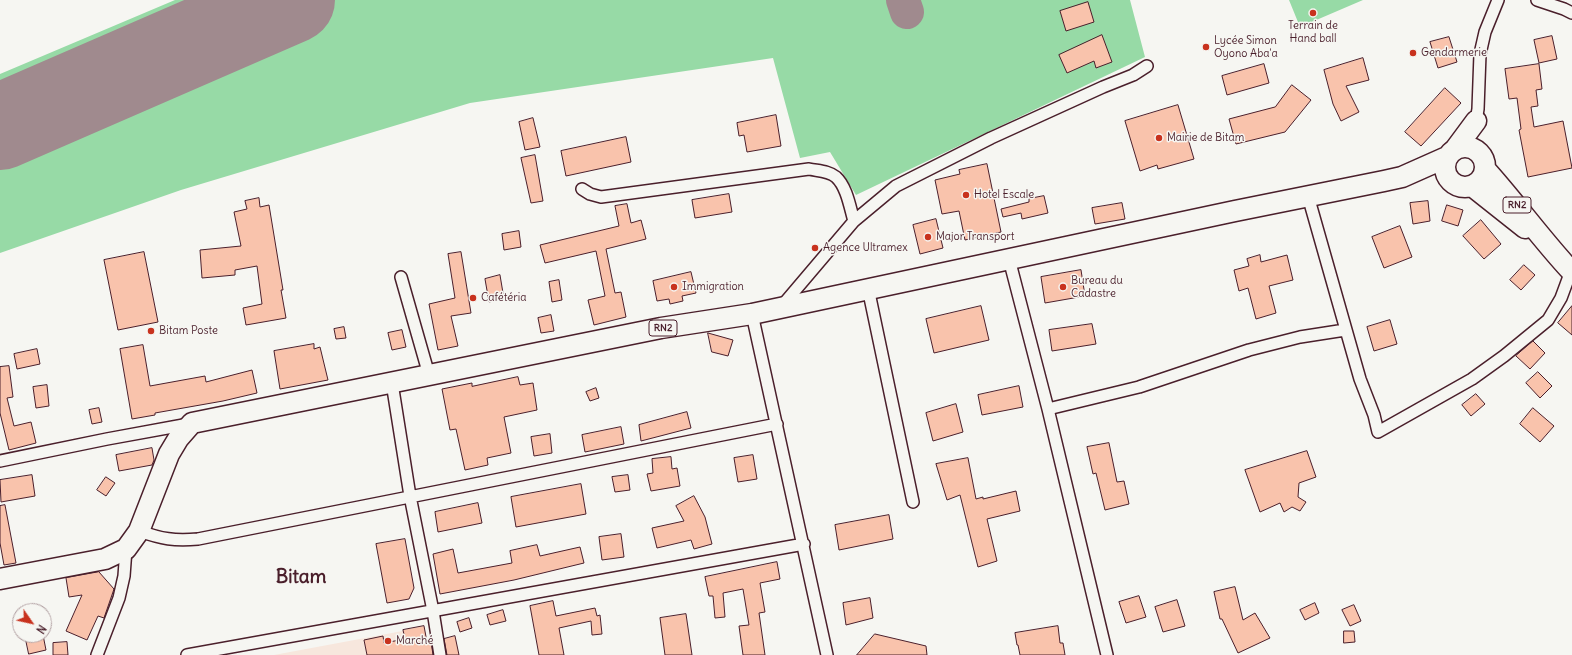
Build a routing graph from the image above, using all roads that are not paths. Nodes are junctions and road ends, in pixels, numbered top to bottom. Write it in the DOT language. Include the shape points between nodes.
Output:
graph roads {
  1 [pos="1498,0"];
  2 [pos="1537,0"];
  3 [pos="1572,13"];
  4 [pos="1147,66"];
  5 [pos="1476,121"];
  6 [pos="1451,152"];
  7 [pos="1482,161"];
  8 [pos="1402,177"];
  9 [pos="1449,180"];
  10 [pos="1472,186"];
  11 [pos="582,189"];
  12 [pos="1308,196"];
  13 [pos="854,221"];
  14 [pos="1546,243"];
  15 [pos="1009,259"];
  16 [pos="1572,272"];
  17 [pos="401,278"];
  18 [pos="868,288"];
  19 [pos="781,307"];
  20 [pos="752,314"];
  21 [pos="1345,330"];
  22 [pos="429,375"];
  23 [pos="392,383"];
  24 [pos="1048,409"];
  25 [pos="192,423"];
  26 [pos="777,424"];
  27 [pos="0,461"];
  28 [pos="410,496"];
  29 [pos="913,502"];
  30 [pos="139,531"];
  31 [pos="804,544"];
  32 [pos="126,549"];
  33 [pos="0,580"];
  34 [pos="433,611"];
  35 [pos="97,655"];
  36 [pos="187,655"];
  37 [pos="440,655"];
  38 [pos="827,655"];
  39 [pos="1107,655"];
  1 -- 5 [label="street" via="1485,32 1480,54"];
  2 -- 3 [label="street"];
  4 -- 13 [label="street" via="1133,75 991,138 896,186"];
  5 -- 6 [label="highway"];
  5 -- 7 [label="highway"];
  6 -- 7 [label="highway" via="1468,146 1474,148"];
  6 -- 8 [label="highway, RN2"];
  6 -- 9 [label="highway" via="1444,169"];
  7 -- 10 [label="highway" via="1481,179"];
  7 -- 14 [label="highway, RN2"];
  8 -- 9 [label="highway, RN2"];
  8 -- 12 [label="highway, RN2"];
  9 -- 10 [label="highway" via="1460,187"];
  10 -- 14 [label="highway, RN2"];
  11 -- 13 [label="street" via="601,197 809,169 836,177 844,189"];
  12 -- 15 [label="highway, RN2"];
  12 -- 21 [label="street"];
  13 -- 19 [label="street"];
  14 -- 16 [label="highway, RN2"];
  15 -- 18 [label="highway, RN2"];
  15 -- 24 [label="street"];
  16 -- 21 [label="street" via="1556,309 1548,320 1472,379 1378,432"];
  17 -- 22 [label="street"];
  18 -- 19 [label="highway, RN2"];
  18 -- 29 [label="street"];
  19 -- 20 [label="highway, RN2"];
  20 -- 22 [label="highway, RN2" via="661,328"];
  20 -- 26 [label="street"];
  21 -- 24 [label="street" via="1300,337 1249,350 1139,387"];
  22 -- 23 [label="highway, RN2"];
  23 -- 25 [label="highway, RN2"];
  23 -- 28 [label="street"];
  24 -- 39 [label="street"];
  25 -- 27 [label="street"];
  25 -- 30 [label="highway" via="178,438 169,454"];
  26 -- 28 [label="street"];
  26 -- 31 [label="street"];
  28 -- 30 [label="street" via="198,539 177,540"];
  28 -- 34 [label="street"];
  30 -- 32 [label="highway"];
  31 -- 34 [label="street"];
  31 -- 38 [label="street"];
  32 -- 33 [label="highway" via="105,559"];
  32 -- 35 [label="street" via="119,598"];
  34 -- 36 [label="street"];
  34 -- 37 [label="street"];
}
